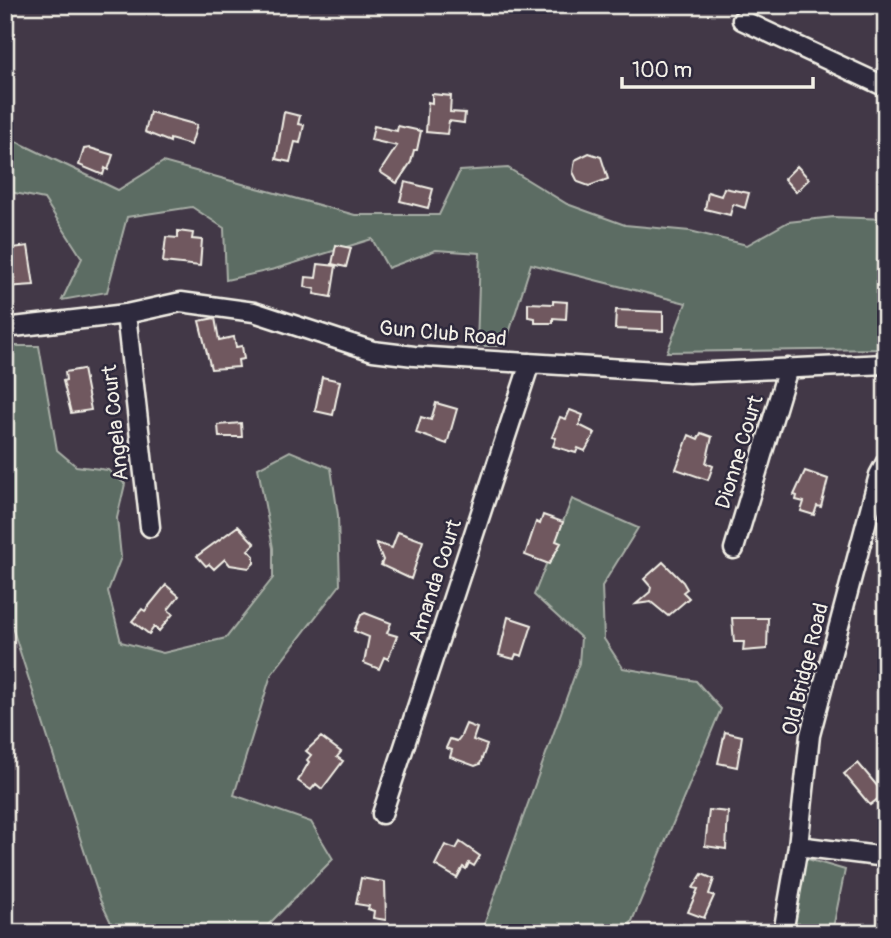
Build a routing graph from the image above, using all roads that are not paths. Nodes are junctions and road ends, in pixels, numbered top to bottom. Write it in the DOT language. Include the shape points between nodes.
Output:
graph roads {
  1 [pos="742,20"];
  2 [pos="886,87"];
  3 [pos="126,314"];
  4 [pos="5,328"];
  5 [pos="530,363"];
  6 [pos="886,364"];
  7 [pos="788,368"];
  8 [pos="886,462"];
  9 [pos="150,527"];
  10 [pos="734,549"];
  11 [pos="382,814"];
  12 [pos="797,845"];
  13 [pos="886,857"];
  14 [pos="783,933"];
  1 -- 2 [label="street"];
  3 -- 4 [label="street, Gun Club Road"];
  3 -- 5 [label="street, Gun Club Road" via="181,302 212,304 254,312 373,351"];
  3 -- 9 [label="street, Angela Court"];
  5 -- 7 [label="street, Gun Club Road" via="690,373"];
  5 -- 11 [label="street, Amanda Court"];
  6 -- 7 [label="street, Gun Club Road"];
  7 -- 10 [label="street, Dionne Court"];
  8 -- 12 [label="street, Old Bridge Road" via="810,735"];
  12 -- 13 [label="street"];
  12 -- 14 [label="street, Old Bridge Road"];
}
